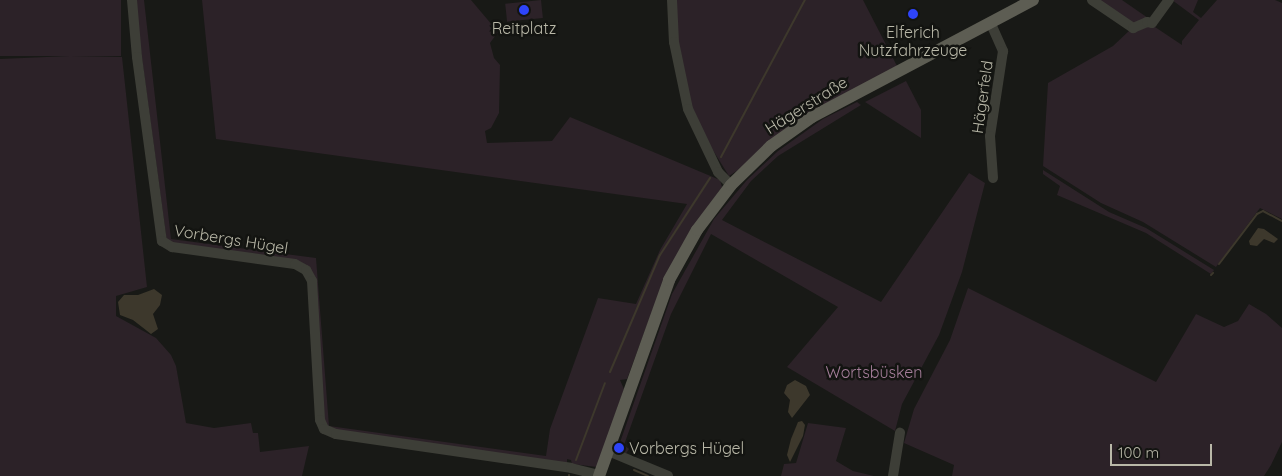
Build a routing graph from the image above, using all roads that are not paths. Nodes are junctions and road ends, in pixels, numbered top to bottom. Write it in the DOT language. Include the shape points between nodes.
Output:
graph roads {
  1 [pos="132,0"];
  2 [pos="672,0"];
  3 [pos="1033,0"];
  4 [pos="1092,0"];
  5 [pos="1169,0"];
  6 [pos="991,24"];
  7 [pos="993,178"];
  8 [pos="731,185"];
  9 [pos="900,432"];
  10 [pos="608,451"];
  11 [pos="599,476"];
  12 [pos="668,476"];
  13 [pos="893,476"];
  1 -- 11 [label="street, Vorbergs Hügel" via="162,241 172,247 295,264 306,270 312,281 320,420 324,429 336,434 555,466"];
  2 -- 8 [label="street" via="674,42 688,109 718,172"];
  3 -- 6 [label="main road, Hägerstraße"];
  4 -- 5 [label="street" via="1135,28 1152,23"];
  6 -- 7 [label="street, Hägerfeld" via="1003,47 990,136"];
  6 -- 8 [label="main road, Hägerstraße" via="812,117 766,150"];
  8 -- 10 [label="main road, Hägerstraße" via="697,230 670,280"];
  9 -- 13 [label="street"];
  10 -- 11 [label="main road, Hägerstraße"];
  10 -- 12 [label="street"];
}
